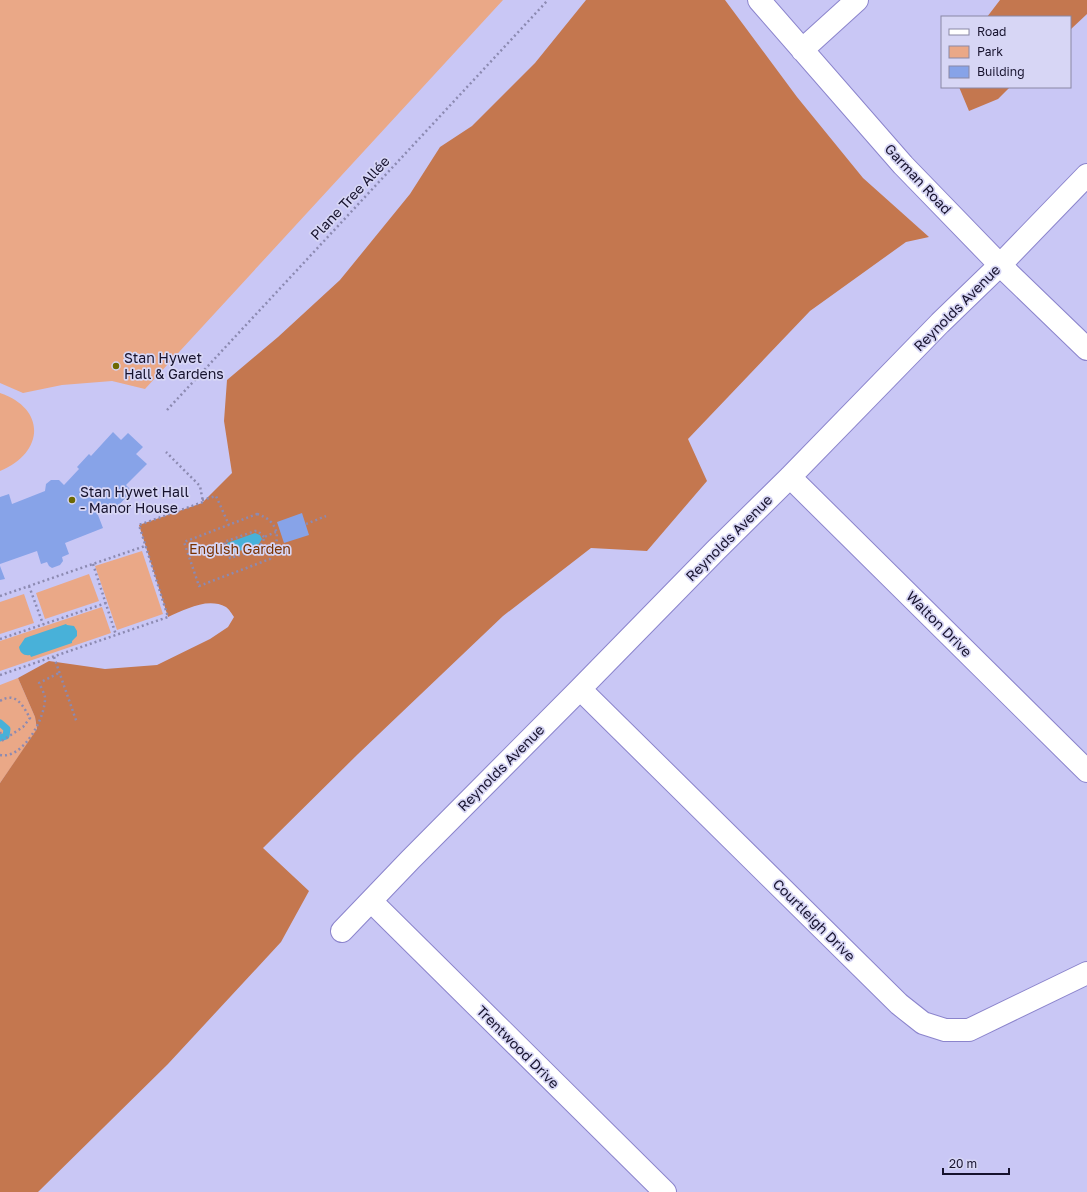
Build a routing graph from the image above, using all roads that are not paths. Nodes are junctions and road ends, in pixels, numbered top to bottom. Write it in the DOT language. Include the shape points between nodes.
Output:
graph roads {
  1 [pos="759,0"];
  2 [pos="856,0"];
  3 [pos="802,50"];
  4 [pos="1087,175"];
  5 [pos="1000,265"];
  6 [pos="1087,349"];
  7 [pos="790,477"];
  8 [pos="580,689"];
  9 [pos="1087,771"];
  10 [pos="371,901"];
  11 [pos="342,931"];
  12 [pos="1087,973"];
  13 [pos="665,1192"];
  1 -- 3 [label="street, Garman Road"];
  2 -- 3 [label="street"];
  3 -- 5 [label="street, Garman Road" via="903,164"];
  4 -- 5 [label="street, Reynolds Avenue"];
  5 -- 6 [label="street, Garman Road"];
  5 -- 7 [label="street, Reynolds Avenue"];
  7 -- 8 [label="street, Reynolds Avenue"];
  7 -- 9 [label="street, Walton Drive"];
  8 -- 10 [label="street, Reynolds Avenue"];
  8 -- 12 [label="street, Courtleigh Drive" via="899,1004 923,1023 945,1030 969,1030"];
  10 -- 11 [label="street, Reynolds Avenue"];
  10 -- 13 [label="street, Trentwood Drive"];
}
